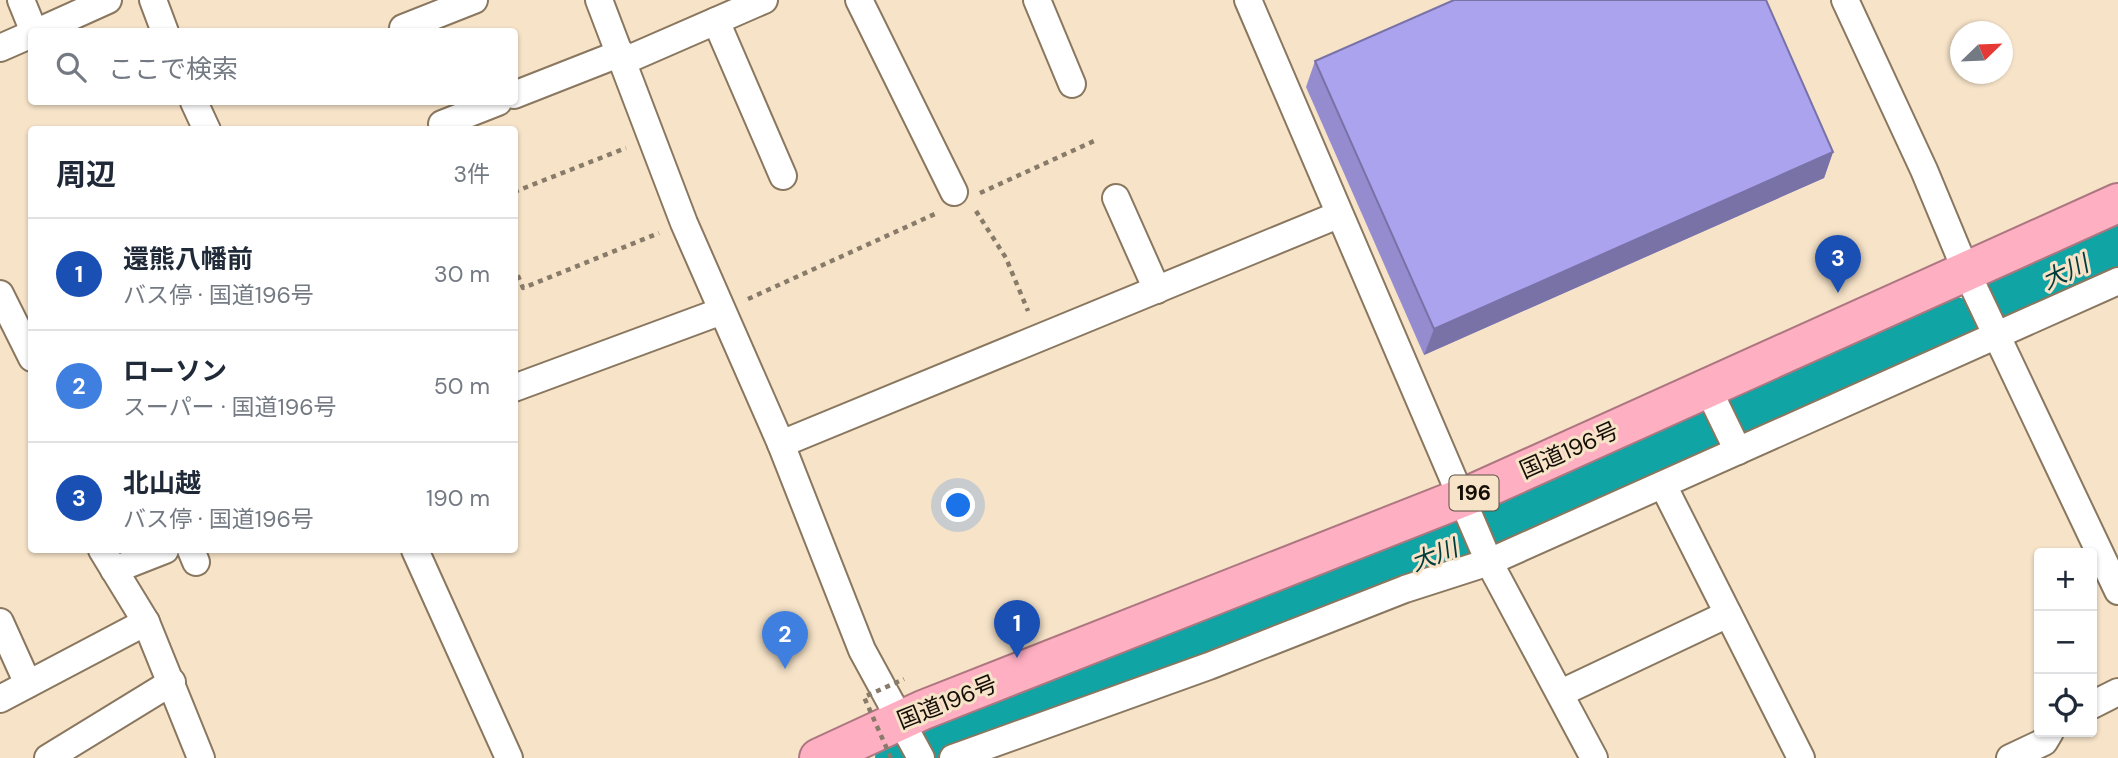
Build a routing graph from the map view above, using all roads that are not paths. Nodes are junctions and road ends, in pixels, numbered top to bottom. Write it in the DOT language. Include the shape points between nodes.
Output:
graph roads {
  1 [pos="21,0"];
  2 [pos="108,0"];
  3 [pos="153,0"];
  4 [pos="474,0"];
  5 [pos="599,0"];
  6 [pos="764,0"];
  7 [pos="859,0"];
  8 [pos="1037,0"];
  9 [pos="1248,0"];
  10 [pos="1846,0"];
  11 [pos="716,21"];
  12 [pos="32,28"];
  13 [pos="43,28"];
  14 [pos="164,28"];
  15 [pos="403,28"];
  16 [pos="28,35"];
  17 [pos="0,48"];
  18 [pos="622,57"];
  19 [pos="1072,84"];
  20 [pos="518,94"];
  21 [pos="195,105"];
  22 [pos="490,105"];
  23 [pos="442,124"];
  24 [pos="205,126"];
  25 [pos="783,176"];
  26 [pos="961,195"];
  27 [pos="1116,198"];
  28 [pos="2118,203"];
  29 [pos="1338,215"];
  30 [pos="2118,281"];
  31 [pos="1972,283"];
  32 [pos="1157,290"];
  33 [pos="0,294"];
  34 [pos="722,311"];
  35 [pos="1993,329"];
  36 [pos="28,350"];
  37 [pos="518,387"];
  38 [pos="1713,399"];
  39 [pos="780,444"];
  40 [pos="1736,447"];
  41 [pos="1663,485"];
  42 [pos="1467,511"];
  43 [pos="148,553"];
  44 [pos="416,553"];
  45 [pos="1487,558"];
  46 [pos="108,560"];
  47 [pos="2118,591"];
  48 [pos="1728,614"];
  49 [pos="0,622"];
  50 [pos="146,622"];
  51 [pos="172,682"];
  52 [pos="28,684"];
  53 [pos="2118,692"];
  54 [pos="1561,694"];
  55 [pos="0,699"];
  56 [pos="2097,702"];
  57 [pos="2047,737"];
  58 [pos="910,738"];
  59 [pos="48,758"];
  60 [pos="201,758"];
  61 [pos="509,758"];
  62 [pos="819,758"];
  63 [pos="953,758"];
  64 [pos="1594,758"];
  65 [pos="1801,758"];
  66 [pos="2010,758"];
  1 -- 12 [label="street"];
  2 -- 13 [label="street"];
  3 -- 14 [label="street"];
  4 -- 15 [label="street"];
  5 -- 18 [label="street"];
  6 -- 11 [label="street"];
  7 -- 26 [label="street"];
  8 -- 19 [label="street"];
  9 -- 29 [label="street"];
  10 -- 31 [label="street"];
  11 -- 18 [label="street"];
  11 -- 25 [label="street"];
  16 -- 17 [label="street"];
  18 -- 20 [label="street"];
  18 -- 34 [label="street"];
  21 -- 24 [label="street"];
  22 -- 23 [label="street"];
  27 -- 32 [label="street"];
  28 -- 31 [label="highway, 国道196号 / 196"];
  29 -- 32 [label="street"];
  29 -- 42 [label="street"];
  30 -- 35 [label="street"];
  31 -- 35 [label="street"];
  31 -- 38 [label="highway, 国道196号 / 196"];
  32 -- 39 [label="street"];
  33 -- 36 [label="street"];
  34 -- 37 [label="street"];
  34 -- 39 [label="street"];
  35 -- 40 [label="street"];
  35 -- 47 [label="street"];
  38 -- 40 [label="street"];
  38 -- 42 [label="highway, 国道196号 / 196"];
  39 -- 58 [label="street" via="862,650"];
  40 -- 41 [label="street"];
  41 -- 45 [label="street"];
  41 -- 48 [label="street"];
  42 -- 45 [label="street"];
  42 -- 58 [label="highway, 国道196号 / 196"];
  43 -- 46 [label="street"];
  44 -- 61 [label="street"];
  45 -- 54 [label="street"];
  45 -- 63 [label="street" via="1209,666"];
  46 -- 50 [label="street"];
  48 -- 54 [label="street"];
  48 -- 65 [label="street"];
  49 -- 52 [label="street"];
  50 -- 51 [label="street"];
  50 -- 52 [label="street"];
  51 -- 59 [label="street"];
  51 -- 60 [label="street"];
  52 -- 55 [label="street"];
  53 -- 56 [label="street"];
  54 -- 64 [label="street"];
  57 -- 66 [label="street"];
  58 -- 62 [label="highway, 国道196号 / 196"];
}
